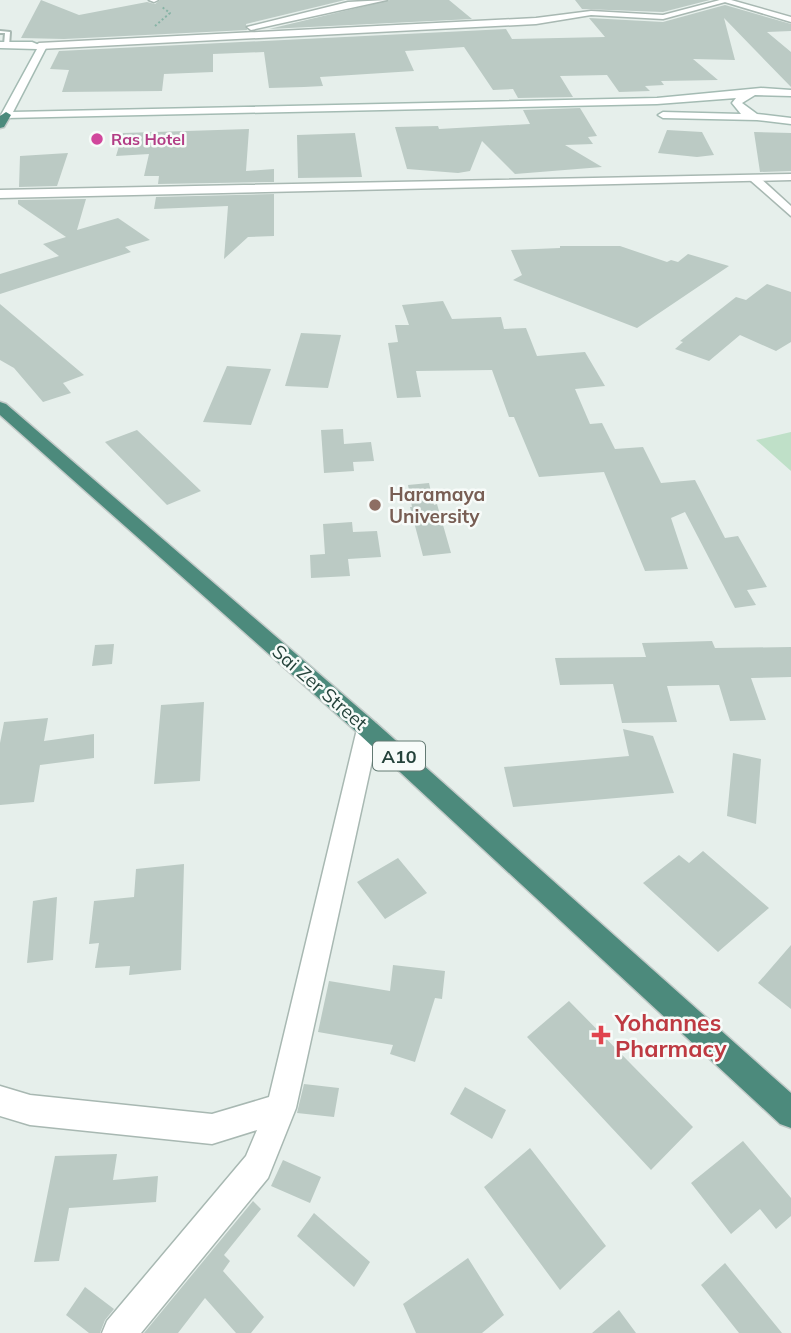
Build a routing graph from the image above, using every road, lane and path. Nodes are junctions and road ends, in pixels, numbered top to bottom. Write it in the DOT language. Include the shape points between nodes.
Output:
graph roads {
  1 [pos="154,0"];
  2 [pos="383,0"];
  3 [pos="724,0"];
  4 [pos="345,2"];
  5 [pos="604,2"];
  6 [pos="663,17"];
  7 [pos="791,20"];
  8 [pos="0,32"];
  9 [pos="199,39"];
  10 [pos="141,42"];
  11 [pos="2,46"];
  12 [pos="39,46"];
  13 [pos="32,64"];
  14 [pos="791,93"];
  15 [pos="747,94"];
  16 [pos="496,104"];
  17 [pos="287,108"];
  18 [pos="115,113"];
  19 [pos="645,116"];
  20 [pos="760,117"];
  21 [pos="502,118"];
  22 [pos="1,121"];
  23 [pos="791,121"];
  24 [pos="288,122"];
  25 [pos="111,127"];
  26 [pos="14,129"];
  27 [pos="791,177"];
  28 [pos="754,178"];
  29 [pos="0,194"];
  30 [pos="791,212"];
  31 [pos="0,407"];
  32 [pos="368,729"];
  33 [pos="0,1101"];
  34 [pos="281,1108"];
  35 [pos="791,1113"];
  36 [pos="119,1333"];
  1 -- 10 [label="path" via="170,13"];
  2 -- 4 [label="street"];
  3 -- 6 [label="street"];
  3 -- 7 [label="street"];
  4 -- 9 [label="street"];
  5 -- 6 [label="street" via="603,9"];
  6 -- 9 [label="street" via="592,13 536,21"];
  8 -- 11 [label="lane" via="8,32"];
  9 -- 10 [label="street"];
  10 -- 12 [label="street"];
  11 -- 12 [label="street"];
  11 -- 13 [label="street" via="21,52"];
  12 -- 13 [label="street" via="41,51"];
  13 -- 22 [label="street"];
  14 -- 15 [label="street"];
  15 -- 16 [label="street" via="687,101"];
  15 -- 20 [label="street" via="737,103"];
  16 -- 17 [label="street"];
  16 -- 21 [label="street"];
  17 -- 18 [label="street"];
  17 -- 24 [label="street"];
  18 -- 22 [label="street"];
  18 -- 25 [label="street"];
  19 -- 20 [label="street"];
  20 -- 23 [label="street"];
  22 -- 26 [label="street"];
  27 -- 28 [label="street"];
  28 -- 29 [label="street"];
  28 -- 30 [label="street"];
  31 -- 32 [label="highway, Sai Zer Street / A10"];
  32 -- 34 [label="street"];
  32 -- 35 [label="highway, Sai Zer Street / A10"];
  33 -- 34 [label="street" via="30,1110 212,1129"];
  34 -- 36 [label="street" via="257,1167"];
}
